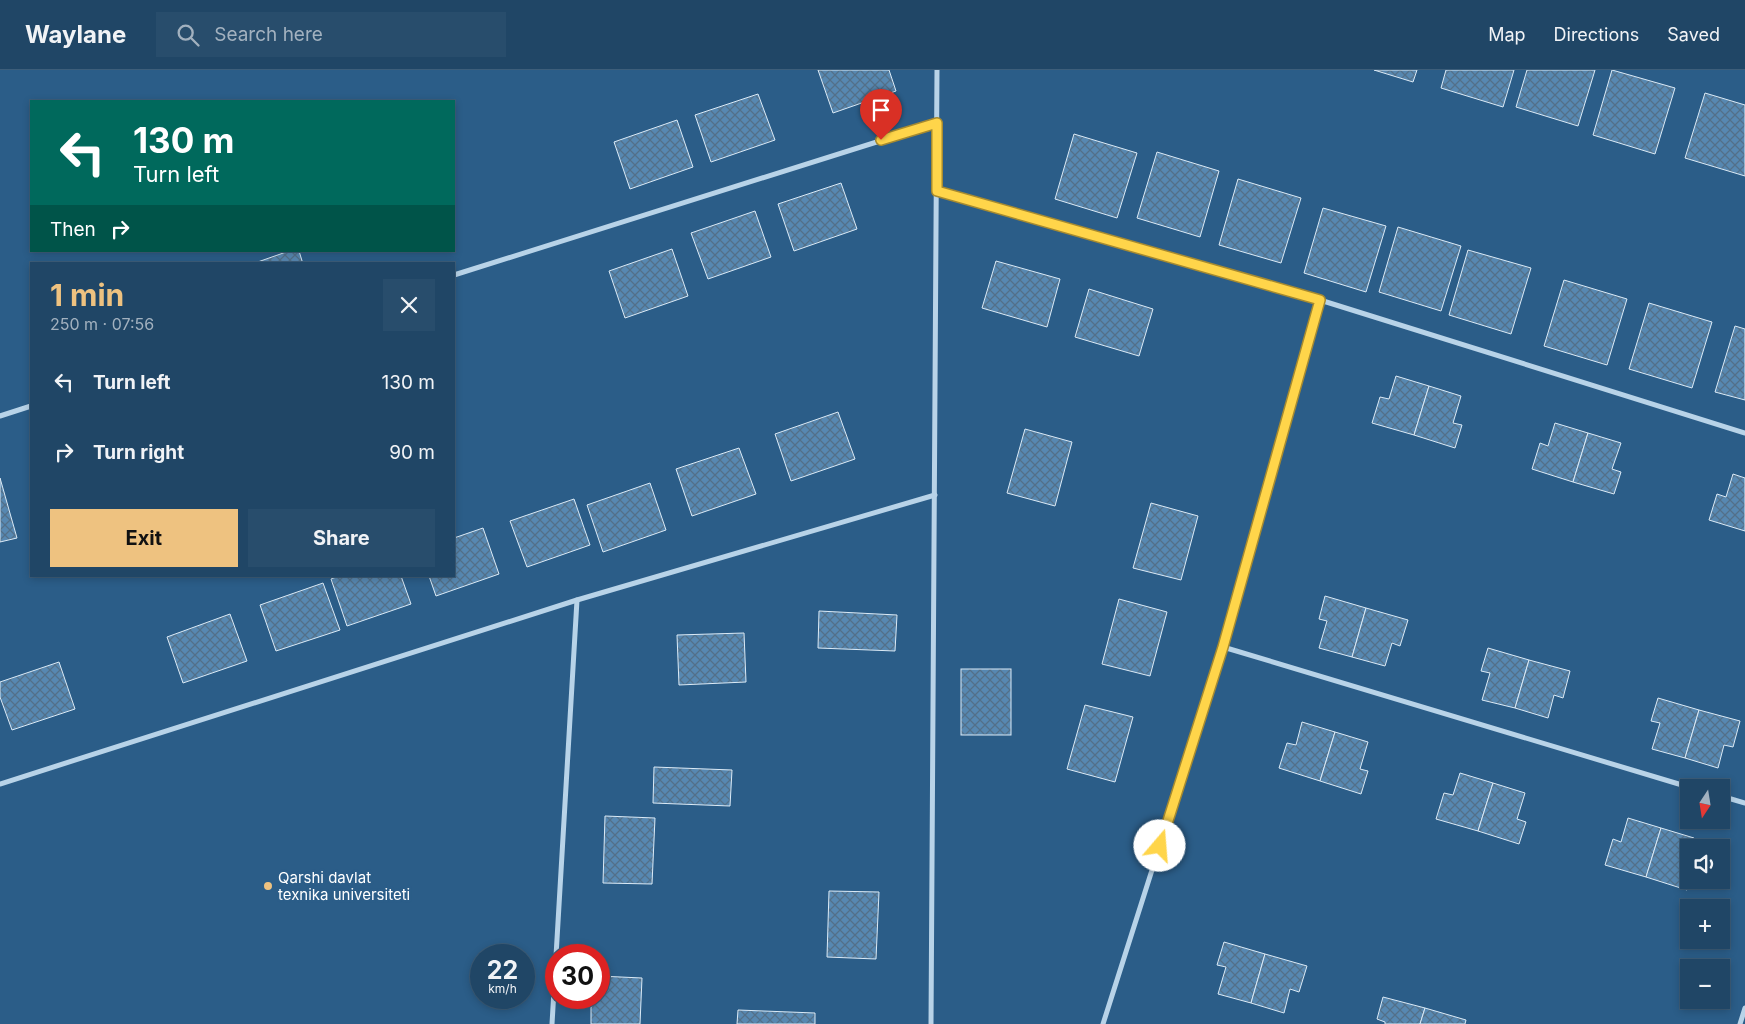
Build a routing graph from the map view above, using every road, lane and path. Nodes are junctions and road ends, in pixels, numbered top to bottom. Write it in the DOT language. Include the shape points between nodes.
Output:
graph roads {
  1 [pos="938,70"];
  2 [pos="937,123"];
  3 [pos="937,191"];
  4 [pos="455,274"];
  5 [pos="1320,300"];
  6 [pos="30,406"];
  7 [pos="0,416"];
  8 [pos="1745,433"];
  9 [pos="935,495"];
  10 [pos="577,600"];
  11 [pos="1223,647"];
  12 [pos="0,784"];
  13 [pos="1680,784"];
  14 [pos="1730,799"];
  15 [pos="1745,803"];
  16 [pos="1745,1008"];
  17 [pos="552,1024"];
  18 [pos="931,1024"];
  19 [pos="1103,1024"];
  20 [pos="1740,1024"];
  1 -- 2 [label="street"];
  2 -- 3 [label="street"];
  2 -- 4 [label="street"];
  3 -- 5 [label="street"];
  3 -- 9 [label="street"];
  5 -- 8 [label="street"];
  5 -- 11 [label="street"];
  6 -- 7 [label="street"];
  9 -- 10 [label="street"];
  9 -- 18 [label="street"];
  10 -- 12 [label="street"];
  10 -- 17 [label="street"];
  11 -- 13 [label="street"];
  11 -- 19 [label="street"];
  14 -- 15 [label="street"];
  16 -- 20 [label="street"];
}
